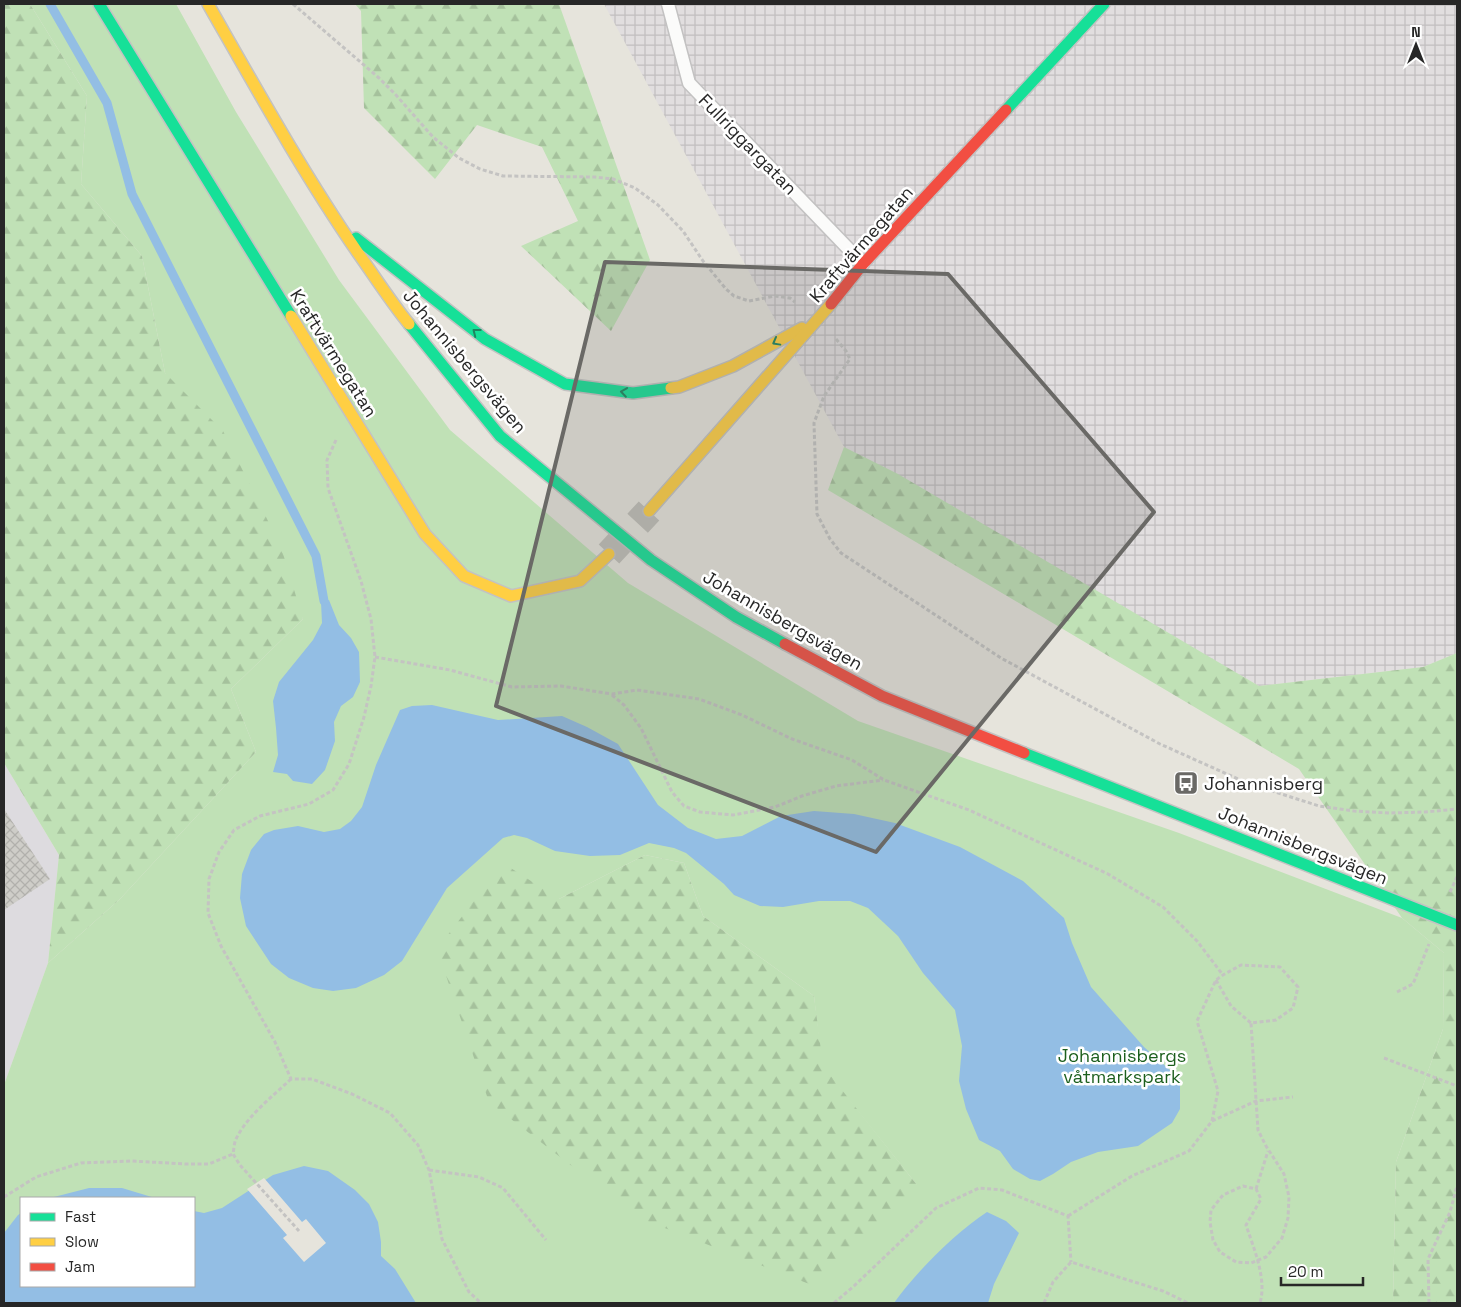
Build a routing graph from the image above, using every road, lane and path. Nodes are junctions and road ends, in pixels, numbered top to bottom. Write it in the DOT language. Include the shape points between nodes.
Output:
graph roads {
  1 [pos="98,4"];
  2 [pos="208,4"];
  3 [pos="293,4"];
  4 [pos="668,4"];
  5 [pos="1104,4"];
  6 [pos="336,222"];
  7 [pos="863,264"];
  8 [pos="818,319"];
  9 [pos="358,425"];
  10 [pos="649,511"];
  11 [pos="609,554"];
  12 [pos="375,657"];
  13 [pos="612,694"];
  14 [pos="884,780"];
  15 [pos="1457,809"];
  16 [pos="1457,925"];
  17 [pos="1223,975"];
  18 [pos="1216,980"];
  19 [pos="1251,1023"];
  20 [pos="1384,1058"];
  21 [pos="292,1079"];
  22 [pos="1457,1086"];
  23 [pos="1293,1097"];
  24 [pos="1256,1101"];
  25 [pos="1212,1121"];
  26 [pos="1268,1150"];
  27 [pos="233,1154"];
  28 [pos="429,1170"];
  29 [pos="1457,1186"];
  30 [pos="1256,1189"];
  31 [pos="4,1197"];
  32 [pos="1068,1216"];
  33 [pos="299,1231"];
  34 [pos="546,1240"];
  35 [pos="1257,1261"];
  36 [pos="1071,1262"];
  37 [pos="481,1303"];
  38 [pos="834,1303"];
  39 [pos="1044,1303"];
  40 [pos="1188,1303"];
  41 [pos="1260,1303"];
  42 [pos="1429,1303"];
  1 -- 9 [label="main road, Kraftvärmegatan"];
  2 -- 6 [label="main road, Johannisbergsvägen" via="284,139"];
  3 -- 8 [label="path" via="379,78 433,137 459,158 503,176 595,177 613,179 635,188 658,205 684,232 703,261 734,296 749,301 774,296 790,298"];
  4 -- 7 [label="lane, Fullriggargatan" via="689,83"];
  5 -- 7 [label="main road, Kraftvärmegatan"];
  8 -- 6 [label="main road, one-way" via="733,366 679,387 633,393 565,384 485,339"];
  6 -- 16 [label="main road, Johannisbergsvägen" via="395,307 500,436 651,560 736,616 882,696"];
  7 -- 8 [label="main road, Kraftvärmegatan"];
  8 -- 10 [label="main road, Kraftvärmegatan"];
  8 -- 15 [label="path" via="850,359 824,396 814,423 817,514 841,553 1001,658 1160,744 1247,783 1319,806 1354,811 1389,813"];
  9 -- 11 [label="main road, Kraftvärmegatan" via="425,534 464,576 511,596 580,581"];
  9 -- 12 [label="path" via="338,437 330,452 327,460 328,488 361,581 371,619"];
  12 -- 13 [label="path" via="450,670 512,687 561,686"];
  12 -- 21 [label="path" via="364,717 349,764 333,790 309,804 260,816 234,830 219,852 209,879 208,913 221,946"];
  13 -- 14 [label="path" via="637,690 699,699 852,760"];
  13 -- 14 [label="path" via="641,728 672,792 684,806 700,812 733,815 774,807 836,786"];
  14 -- 17 [label="path" via="969,810 1108,874 1163,907 1197,941"];
  17 -- 18 [label="path"];
  17 -- 19 [label="path" via="1241,965 1280,967 1298,988 1294,1008 1276,1020"];
  18 -- 19 [label="path" via="1231,1006"];
  18 -- 25 [label="path" via="1197,1021 1218,1091"];
  19 -- 24 [label="path"];
  20 -- 22 [label="path"];
  21 -- 27 [label="path" via="246,1123 235,1140"];
  21 -- 28 [label="path" via="312,1079 390,1113 418,1145"];
  23 -- 24 [label="path"];
  24 -- 25 [label="path"];
  24 -- 26 [label="path" via="1258,1130"];
  25 -- 32 [label="path" via="1188,1150 1132,1176"];
  26 -- 30 [label="path"];
  26 -- 35 [label="path" via="1284,1174 1289,1197 1288,1218 1282,1238 1266,1257"];
  27 -- 31 [label="path" via="209,1164 81,1163 36,1177"];
  27 -- 33 [label="path"];
  28 -- 34 [label="path" via="479,1177 503,1188"];
  28 -- 37 [label="path" via="442,1239 469,1292"];
  29 -- 42 [label="path" via="1450,1212 1428,1259"];
  30 -- 35 [label="path" via="1261,1199 1246,1226"];
  30 -- 35 [label="path" via="1243,1186 1222,1195 1212,1210 1210,1222 1213,1240 1220,1252 1236,1262"];
  32 -- 36 [label="path"];
  32 -- 38 [label="path" via="1002,1190 979,1188 936,1208"];
  35 -- 41 [label="path" via="1263,1289"];
  36 -- 39 [label="path" via="1053,1282"];
  36 -- 40 [label="path" via="1163,1291"];
}
